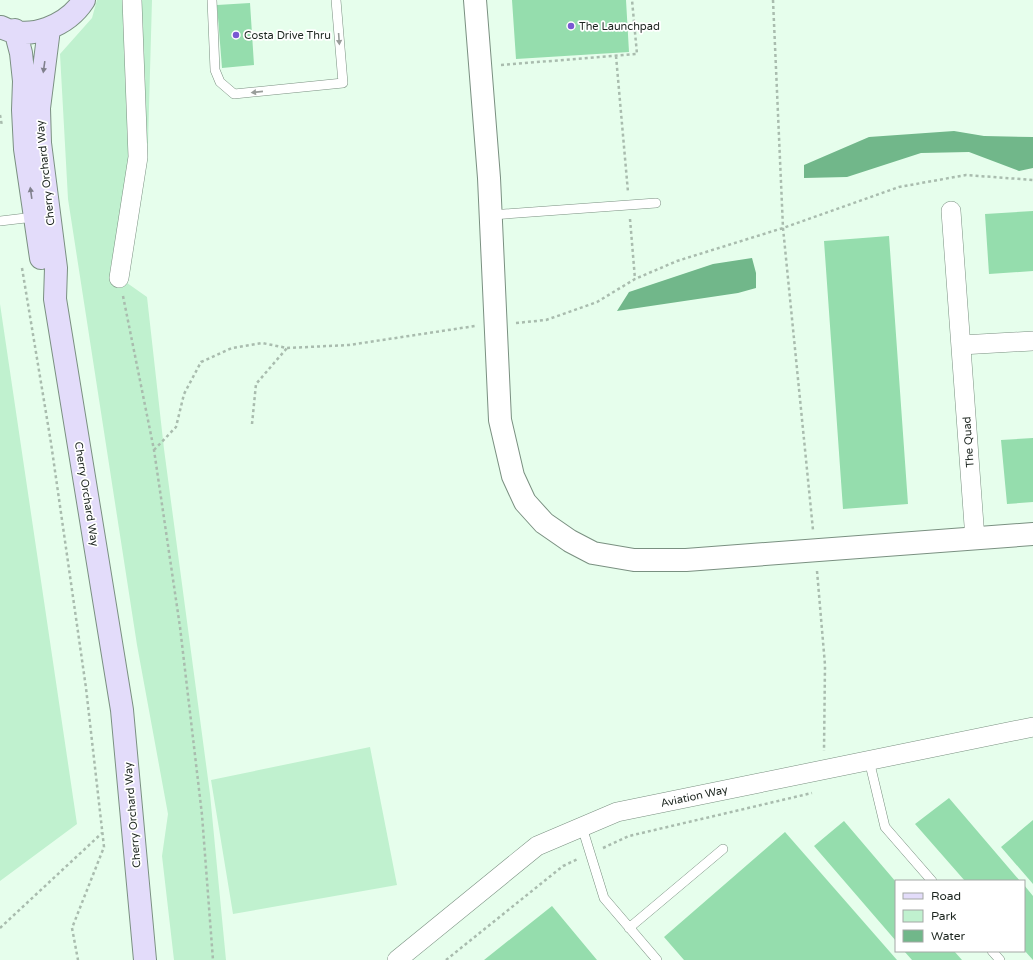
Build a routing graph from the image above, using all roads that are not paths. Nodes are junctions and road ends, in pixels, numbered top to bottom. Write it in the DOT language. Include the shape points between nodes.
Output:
graph roads {
  1 [pos="84,0"];
  2 [pos="132,0"];
  3 [pos="212,0"];
  4 [pos="336,0"];
  5 [pos="475,0"];
  6 [pos="7,28"];
  7 [pos="49,29"];
  8 [pos="656,203"];
  9 [pos="951,211"];
  10 [pos="491,215"];
  11 [pos="34,217"];
  12 [pos="0,221"];
  13 [pos="119,278"];
  14 [pos="55,299"];
  15 [pos="1033,341"];
  16 [pos="961,345"];
  17 [pos="1033,534"];
  18 [pos="975,539"];
  19 [pos="1033,727"];
  20 [pos="869,760"];
  21 [pos="582,827"];
  22 [pos="723,849"];
  23 [pos="931,880"];
  24 [pos="629,928"];
  25 [pos="993,952"];
  26 [pos="145,960"];
  27 [pos="397,960"];
  28 [pos="658,960"];
  29 [pos="1000,960"];
  1 -- 7 [label="main road" via="68,18"];
  2 -- 13 [label="street" via="138,157"];
  4 -- 3 [label="lane, one-way" via="343,83 234,94 220,82 216,70"];
  5 -- 10 [label="street"];
  6 -- 7 [label="main road" via="26,32"];
  11 -- 6 [label="main road, one-way" via="24,149 24,81 21,53"];
  7 -- 14 [label="main road, Cherry Orchard Way, one-way" via="39,108 40,142 56,268"];
  8 -- 10 [label="lane"];
  9 -- 16 [label="street, The Quad"];
  10 -- 18 [label="street" via="500,420 513,476 525,502 544,523 570,541 593,553 634,560 686,560"];
  11 -- 12 [label="lane"];
  11 -- 14 [label="main road" via="44,270"];
  14 -- 26 [label="main road, Cherry Orchard Way" via="122,710"];
  15 -- 16 [label="street"];
  16 -- 18 [label="street, The Quad"];
  17 -- 18 [label="street"];
  19 -- 20 [label="street, Aviation Way"];
  20 -- 21 [label="street, Aviation Way" via="617,812"];
  20 -- 23 [label="lane" via="885,827"];
  21 -- 24 [label="lane" via="604,898"];
  21 -- 27 [label="street, Aviation Way" via="537,846"];
  22 -- 24 [label="lane"];
  24 -- 28 [label="lane"];
  25 -- 29 [label="lane"];
}
